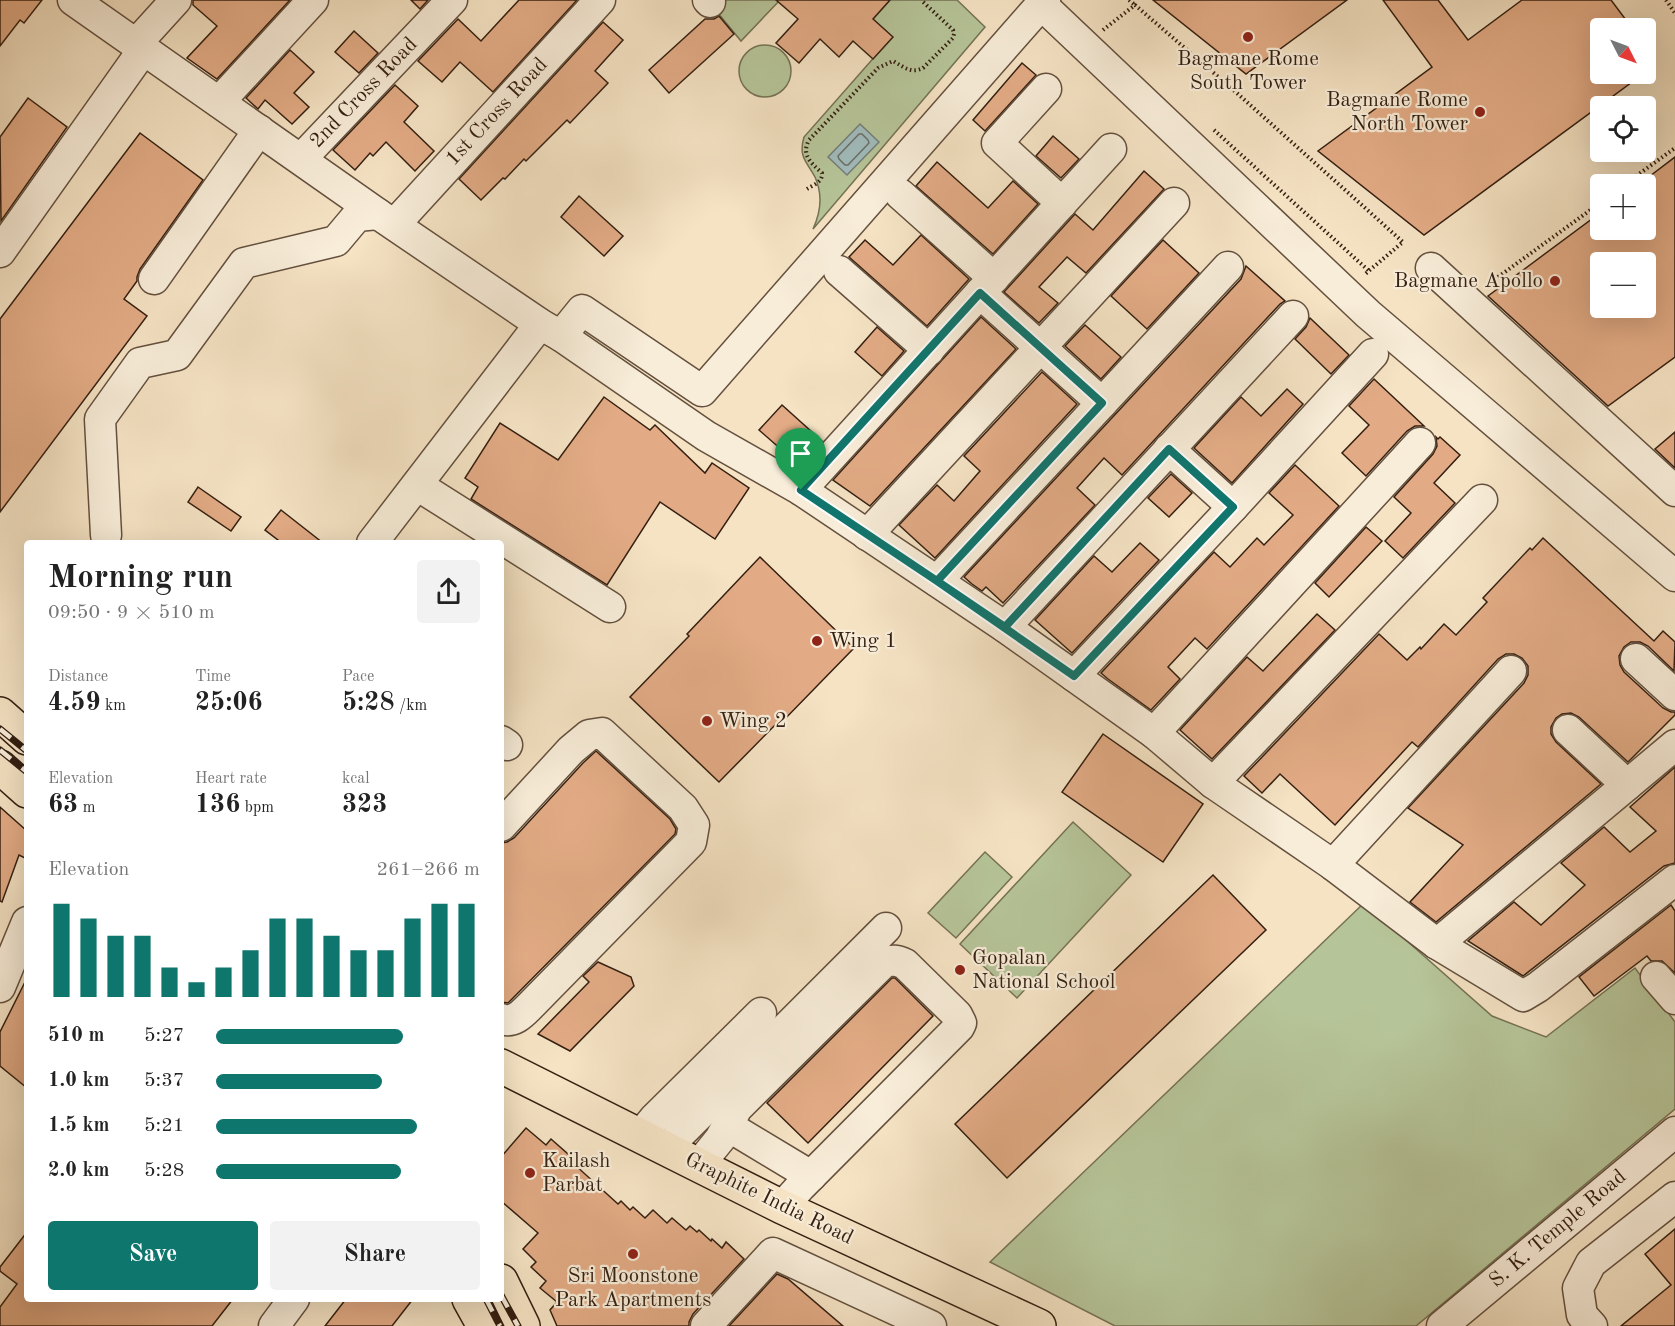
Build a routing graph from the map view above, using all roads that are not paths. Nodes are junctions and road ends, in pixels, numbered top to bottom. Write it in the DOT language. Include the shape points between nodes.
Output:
graph roads {
  1 [pos="73,0"];
  2 [pos="176,0"];
  3 [pos="314,0"];
  4 [pos="452,0"];
  5 [pos="600,0"];
  6 [pos="1034,5"];
  7 [pos="140,47"];
  8 [pos="1046,89"];
  9 [pos="219,102"];
  10 [pos="258,130"];
  11 [pos="1111,149"];
  12 [pos="301,159"];
  13 [pos="900,194"];
  14 [pos="1062,203"];
  15 [pos="1174,203"];
  16 [pos="387,219"];
  17 [pos="0,252"];
  18 [pos="1228,267"];
  19 [pos="1431,268"];
  20 [pos="839,271"];
  21 [pos="154,279"];
  22 [pos="987,286"];
  23 [pos="1293,316"];
  24 [pos="550,330"];
  25 [pos="1040,348"];
  26 [pos="929,350"];
  27 [pos="1373,354"];
  28 [pos="1102,403"];
  29 [pos="1420,443"];
  30 [pos="1169,449"];
  31 [pos="417,485"];
  32 [pos="801,490"];
  33 [pos="1675,491"];
  34 [pos="1482,500"];
  35 [pos="1233,507"];
  36 [pos="106,535"];
  37 [pos="867,535"];
  38 [pos="374,540"];
  39 [pos="1675,576"];
  40 [pos="937,581"];
  41 [pos="610,607"];
  42 [pos="1005,627"];
  43 [pos="1636,659"];
  44 [pos="1511,670"];
  45 [pos="1074,676"];
  46 [pos="1675,695"];
  47 [pos="0,714"];
  48 [pos="1568,730"];
  49 [pos="1154,733"];
  50 [pos="24,735"];
  51 [pos="1675,745"];
  52 [pos="1213,783"];
  53 [pos="1628,785"];
  54 [pos="504,822"];
  55 [pos="1333,865"];
  56 [pos="1675,880"];
  57 [pos="886,928"];
  58 [pos="24,929"];
  59 [pos="1437,944"];
  60 [pos="1656,976"];
  61 [pos="0,987"];
  62 [pos="1675,999"];
  63 [pos="761,1013"];
  64 [pos="504,1020"];
  65 [pos="504,1068"];
  66 [pos="728,1126"];
  67 [pos="1675,1132"];
  68 [pos="654,1143"];
  69 [pos="1675,1153"];
  70 [pos="699,1165"];
  71 [pos="811,1176"];
  72 [pos="1675,1197"];
  73 [pos="782,1208"];
  74 [pos="504,1287"];
  75 [pos="292,1302"];
  76 [pos="1027,1324"];
  77 [pos="274,1326"];
  78 [pos="524,1326"];
  79 [pos="706,1326"];
  80 [pos="931,1326"];
  81 [pos="1442,1326"];
  82 [pos="1469,1326"];
  83 [pos="1592,1326"];
  1 -- 7 [label="street"];
  2 -- 7 [label="street"];
  3 -- 9 [label="street"];
  4 -- 12 [label="street, 2nd Cross Road"];
  5 -- 16 [label="street, 1st Cross Road"];
  6 -- 24 [label="street" via="702,391 582,310"];
  6 -- 39 [label="street" via="1099,33 1368,314"];
  7 -- 9 [label="street"];
  7 -- 17 [label="street"];
  8 -- 14 [label="street" via="997,143"];
  9 -- 10 [label="street"];
  10 -- 12 [label="street"];
  10 -- 21 [label="street"];
  11 -- 14 [label="street"];
  12 -- 16 [label="street"];
  13 -- 22 [label="street"];
  14 -- 22 [label="street"];
  15 -- 25 [label="street"];
  16 -- 24 [label="street"];
  16 -- 36 [label="street" via="357,216 336,241 244,263 177,355 140,363 100,418"];
  18 -- 28 [label="street"];
  19 -- 33 [label="street"];
  20 -- 26 [label="street"];
  22 -- 25 [label="street"];
  22 -- 26 [label="street"];
  23 -- 30 [label="street"];
  24 -- 31 [label="street"];
  24 -- 32 [label="street" via="706,436"];
  25 -- 28 [label="street"];
  25 -- 37 [label="street"];
  26 -- 32 [label="street"];
  27 -- 35 [label="street"];
  28 -- 40 [label="street"];
  29 -- 49 [label="street"];
  30 -- 35 [label="street"];
  30 -- 42 [label="street"];
  31 -- 38 [label="street"];
  31 -- 41 [label="street"];
  32 -- 37 [label="street"];
  34 -- 52 [label="street"];
  35 -- 45 [label="street"];
  37 -- 40 [label="street"];
  40 -- 42 [label="street"];
  42 -- 45 [label="street"];
  43 -- 46 [label="street"];
  44 -- 55 [label="street"];
  45 -- 49 [label="street"];
  47 -- 50 [label="main road"];
  48 -- 53 [label="street"];
  49 -- 52 [label="street"];
  51 -- 53 [label="street"];
  52 -- 55 [label="street"];
  53 -- 59 [label="street"];
  54 -- 64 [label="street" via="571,750 589,735 602,733 683,808 694,825 691,842 518,1018"];
  55 -- 59 [label="street"];
  56 -- 59 [label="street" via="1522,996"];
  57 -- 68 [label="street" via="681,1132"];
  58 -- 61 [label="street"];
  60 -- 62 [label="street"];
  63 -- 68 [label="street" via="654,1119"];
  65 -- 68 [label="main road, Graphite India Road"];
  66 -- 70 [label="street"];
  66 -- 71 [label="street"];
  66 -- 71 [label="street" via="737,1108 884,962 905,964 961,1023"];
  67 -- 81 [label="street, S. K. Temple Road"];
  68 -- 70 [label="main road, Graphite India Road"];
  69 -- 82 [label="street, S. K. Temple Road"];
  70 -- 73 [label="main road, Graphite India Road"];
  71 -- 73 [label="street"];
  72 -- 83 [label="street" via="1591,1263 1578,1287 1582,1315"];
  73 -- 76 [label="main road, Graphite India Road"];
  74 -- 78 [label="main road"];
  75 -- 77 [label="street"];
  79 -- 80 [label="street" via="773,1253"];
}
